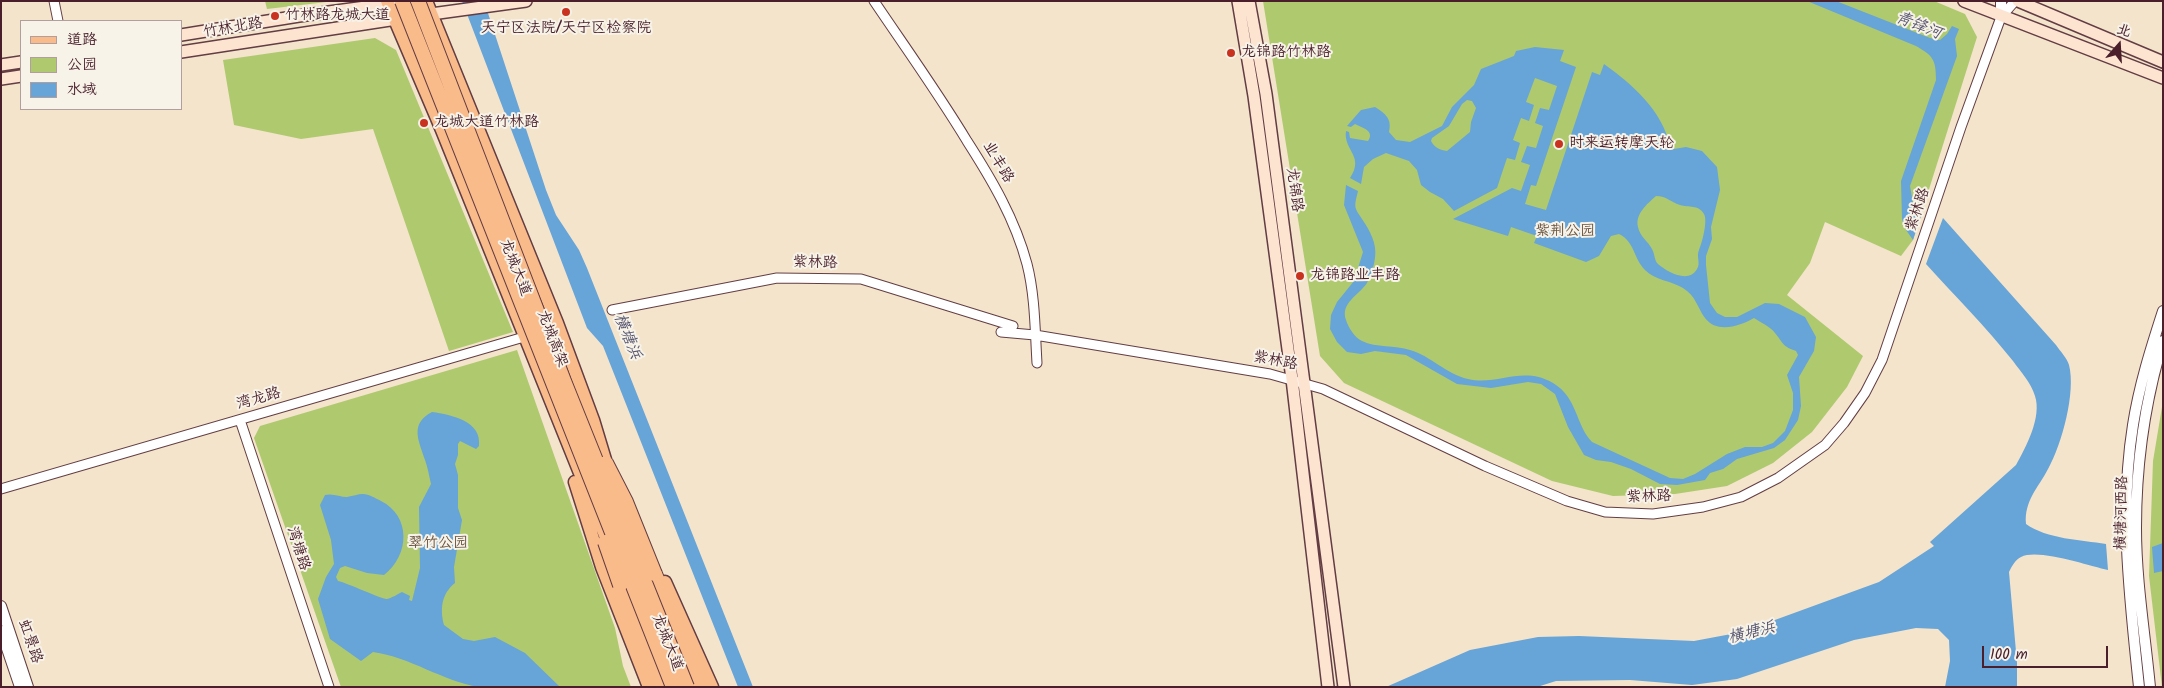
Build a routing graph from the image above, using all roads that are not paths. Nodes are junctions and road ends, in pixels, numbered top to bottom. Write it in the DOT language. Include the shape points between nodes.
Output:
graph roads {
  1 [pos="54,1"];
  2 [pos="418,1"];
  3 [pos="426,1"];
  4 [pos="526,1"];
  5 [pos="874,1"];
  6 [pos="1964,1"];
  7 [pos="2001,1"];
  8 [pos="2016,1"];
  9 [pos="394,2"];
  10 [pos="1238,4"];
  11 [pos="1250,5"];
  12 [pos="431,14"];
  13 [pos="2001,17"];
  14 [pos="394,19"];
  15 [pos="58,20"];
  16 [pos="182,35"];
  17 [pos="182,52"];
  18 [pos="20,62"];
  19 [pos="2163,62"];
  20 [pos="1,65"];
  21 [pos="20,76"];
  22 [pos="2163,78"];
  23 [pos="1,79"];
  24 [pos="612,310"];
  25 [pos="2163,311"];
  26 [pos="1013,326"];
  27 [pos="1001,332"];
  28 [pos="1035,335"];
  29 [pos="524,337"];
  30 [pos="2163,341"];
  31 [pos="1037,363"];
  32 [pos="1292,379"];
  33 [pos="1305,382"];
  34 [pos="554,385"];
  35 [pos="240,420"];
  36 [pos="593,420"];
  37 [pos="1,489"];
  38 [pos="2132,550"];
  39 [pos="1,606"];
  40 [pos="1,631"];
  41 [pos="20,687"];
  42 [pos="28,687"];
  43 [pos="329,687"];
  44 [pos="650,687"];
  45 [pos="661,687"];
  46 [pos="666,687"];
  47 [pos="673,687"];
  48 [pos="687,687"];
  49 [pos="695,687"];
  50 [pos="701,687"];
  51 [pos="712,687"];
  52 [pos="1328,687"];
  53 [pos="1344,687"];
  54 [pos="2139,687"];
  55 [pos="2150,687"];
  1 -- 15 [label="street"];
  2 -- 34 [label="highway, 龙城高架, bridge"];
  3 -- 12 [label="main road, 龙城大道"];
  4 -- 12 [label="main road, 竹林北路"];
  5 -- 28 [label="street, 业丰路" via="951,115 994,184 1016,227 1028,266"];
  6 -- 13 [label="main road"];
  7 -- 13 [label="street"];
  8 -- 13 [label="street, 紫林路"];
  8 -- 19 [label="main road"];
  9 -- 14 [label="main road, 龙城大道"];
  9 -- 16 [label="main road, 竹林北路"];
  9 -- 34 [label="highway, 龙城高架, bridge"];
  10 -- 32 [label="main road, 龙锦路" via="1254,96"];
  11 -- 33 [label="main road, 龙锦路" via="1266,94"];
  12 -- 14 [label="main road, 竹林北路"];
  12 -- 36 [label="main road, 龙城大道" via="557,323"];
  13 -- 22 [label="main road"];
  13 -- 33 [label="street, 紫林路" via="1882,360 1866,393 1825,445 1778,478 1741,497 1703,507 1653,514 1604,512 1567,501 1485,466"];
  14 -- 17 [label="main road, 竹林北路"];
  14 -- 29 [label="main road, 龙城大道"];
  18 -- 20 [label="main road"];
  21 -- 23 [label="main road"];
  24 -- 26 [label="street, 紫林路" via="777,278 861,279"];
  25 -- 38 [label="street, 横塘河西路" via="2133,425 2126,497"];
  27 -- 28 [label="street, 紫林路"];
  28 -- 31 [label="street, 业丰路"];
  28 -- 32 [label="street, 紫林路"];
  29 -- 34 [label="main road, 龙城大道"];
  29 -- 35 [label="street, 湾龙路"];
  30 -- 38 [label="street, 横塘河西路" via="2144,428"];
  32 -- 33 [label="street, 紫林路"];
  32 -- 52 [label="main road, 龙锦路"];
  33 -- 53 [label="main road, 龙锦路"];
  34 -- 44 [label="main road" via="602,567"];
  34 -- 45 [label="highway, bridge" via="620,585"];
  34 -- 46 [label="main road, 龙城大道"];
  34 -- 47 [label="highway, 龙城高架, bridge"];
  34 -- 48 [label="highway, 龙城高架, bridge"];
  34 -- 50 [label="highway, bridge" via="626,502"];
  35 -- 37 [label="street, 湾龙路"];
  35 -- 43 [label="street, 湾塘路"];
  36 -- 49 [label="main road, 龙城大道" via="618,503"];
  36 -- 51 [label="main road"];
  38 -- 54 [label="street" via="2128,574"];
  38 -- 55 [label="street, 横塘河西路" via="2139,577"];
  39 -- 42 [label="street, 虹景路"];
  40 -- 41 [label="street, 虹景路"];
}
